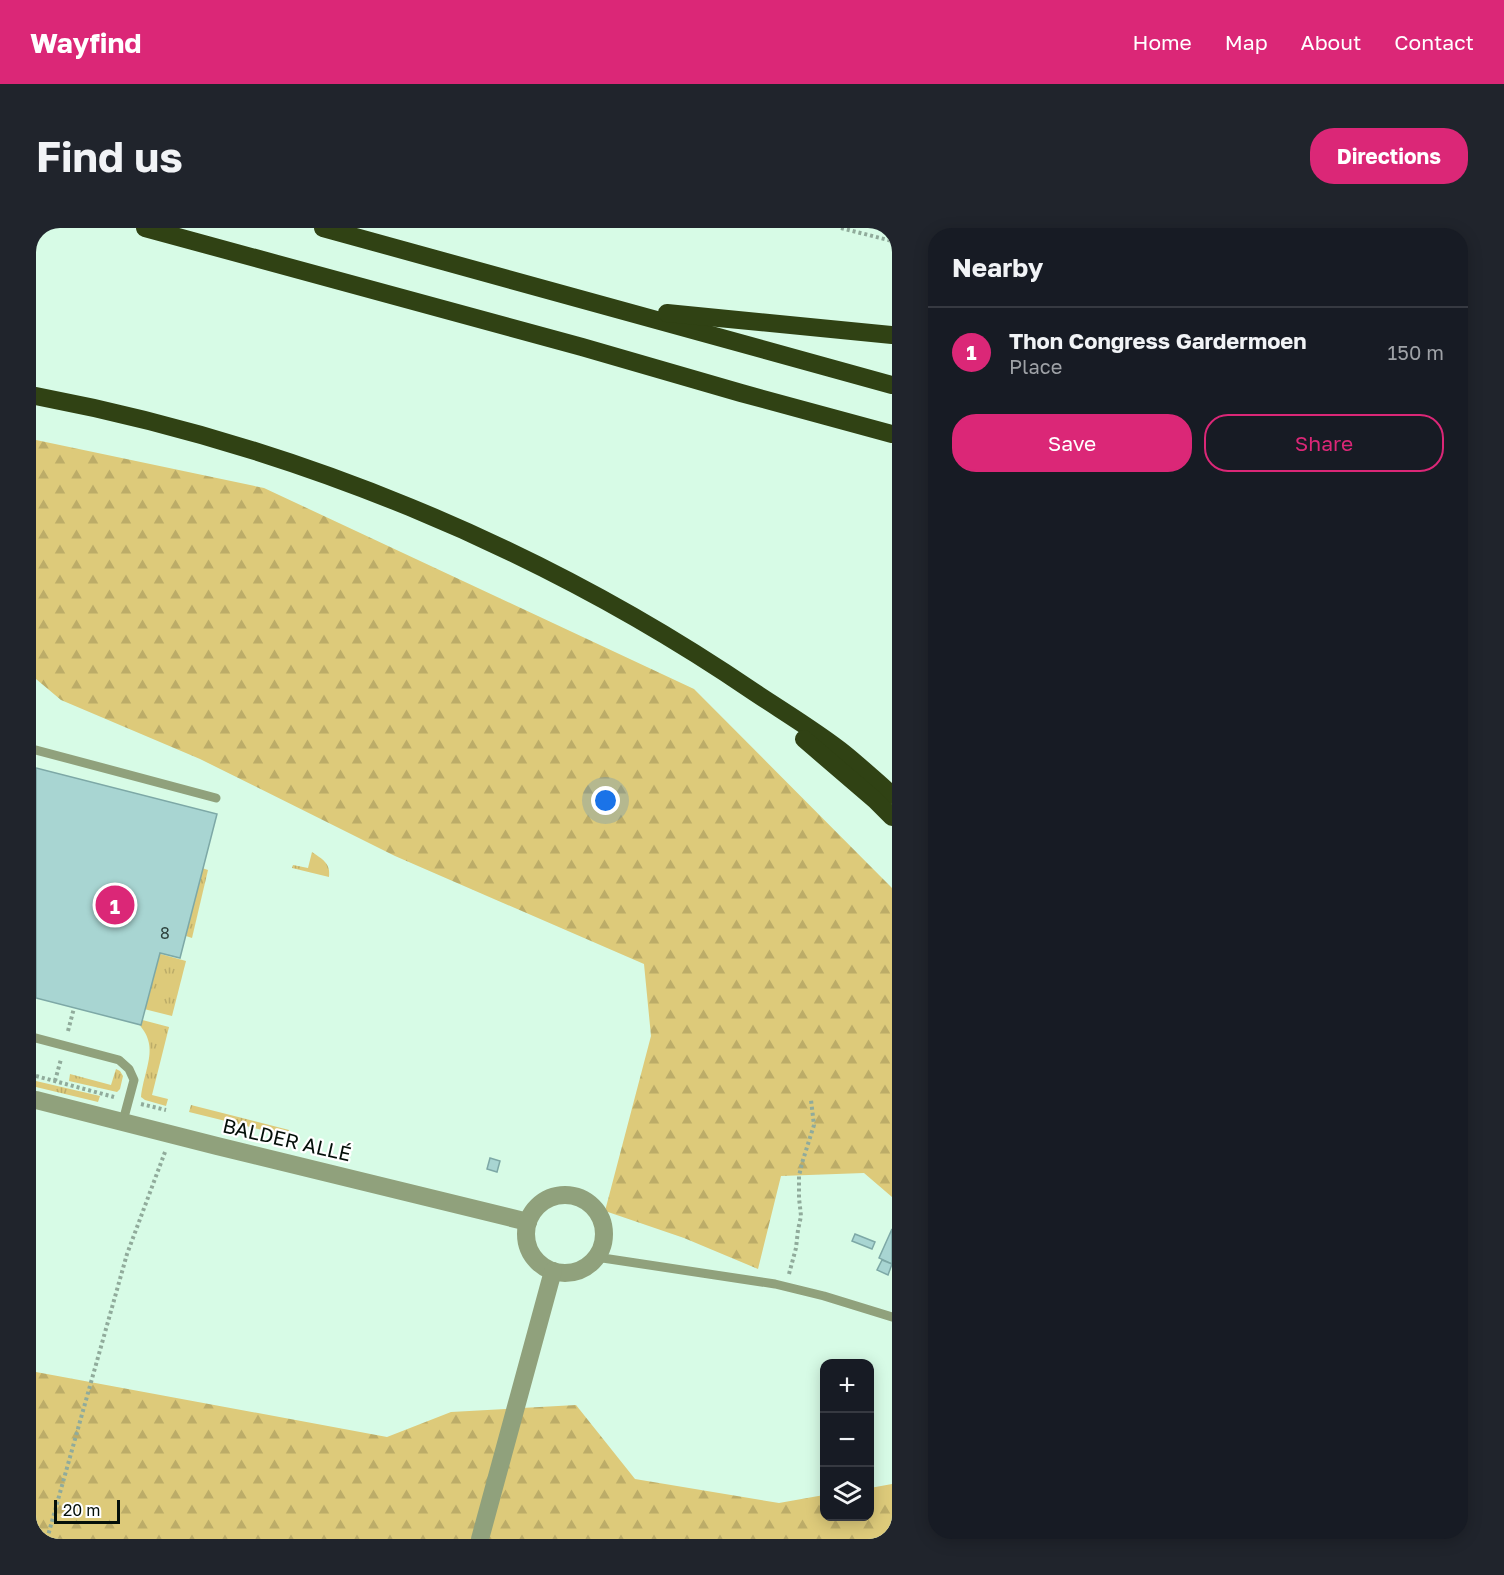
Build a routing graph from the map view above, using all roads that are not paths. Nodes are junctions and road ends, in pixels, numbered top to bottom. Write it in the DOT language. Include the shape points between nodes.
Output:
graph roads {
  1 [pos="145,228"];
  2 [pos="323,228"];
  3 [pos="602,305"];
  4 [pos="892,335"];
  5 [pos="892,384"];
  6 [pos="36,396"];
  7 [pos="825,416"];
  8 [pos="892,435"];
  9 [pos="892,445"];
  10 [pos="727,674"];
  11 [pos="36,750"];
  12 [pos="892,795"];
  13 [pos="216,798"];
  14 [pos="892,817"];
  15 [pos="36,1038"];
  16 [pos="36,1100"];
  17 [pos="123,1121"];
  18 [pos="528,1222"];
  19 [pos="596,1257"];
  20 [pos="553,1271"];
  21 [pos="892,1317"];
  22 [pos="480,1539"];
  1 -- 7 [label="highway"];
  2 -- 3 [label="highway"];
  3 -- 4 [label="highway"];
  3 -- 5 [label="highway"];
  6 -- 10 [label="highway" via="186,430 324,475 412,509 547,569"];
  7 -- 8 [label="highway"];
  7 -- 9 [label="highway"];
  10 -- 12 [label="highway" via="844,754"];
  10 -- 14 [label="highway"];
  11 -- 13 [label="lane"];
  15 -- 17 [label="lane" via="119,1060 129,1069 134,1080"];
  16 -- 17 [label="street, BALDER ALLÉ"];
  17 -- 18 [label="street, BALDER ALLÉ"];
  18 -- 19 [label="street" via="545,1200 569,1195 581,1198 600,1215 604,1228 604,1241"];
  18 -- 20 [label="street" via="526,1232 533,1256"];
  19 -- 20 [label="street" via="579,1270"];
  19 -- 21 [label="lane" via="785,1286"];
  20 -- 22 [label="street"];
}
